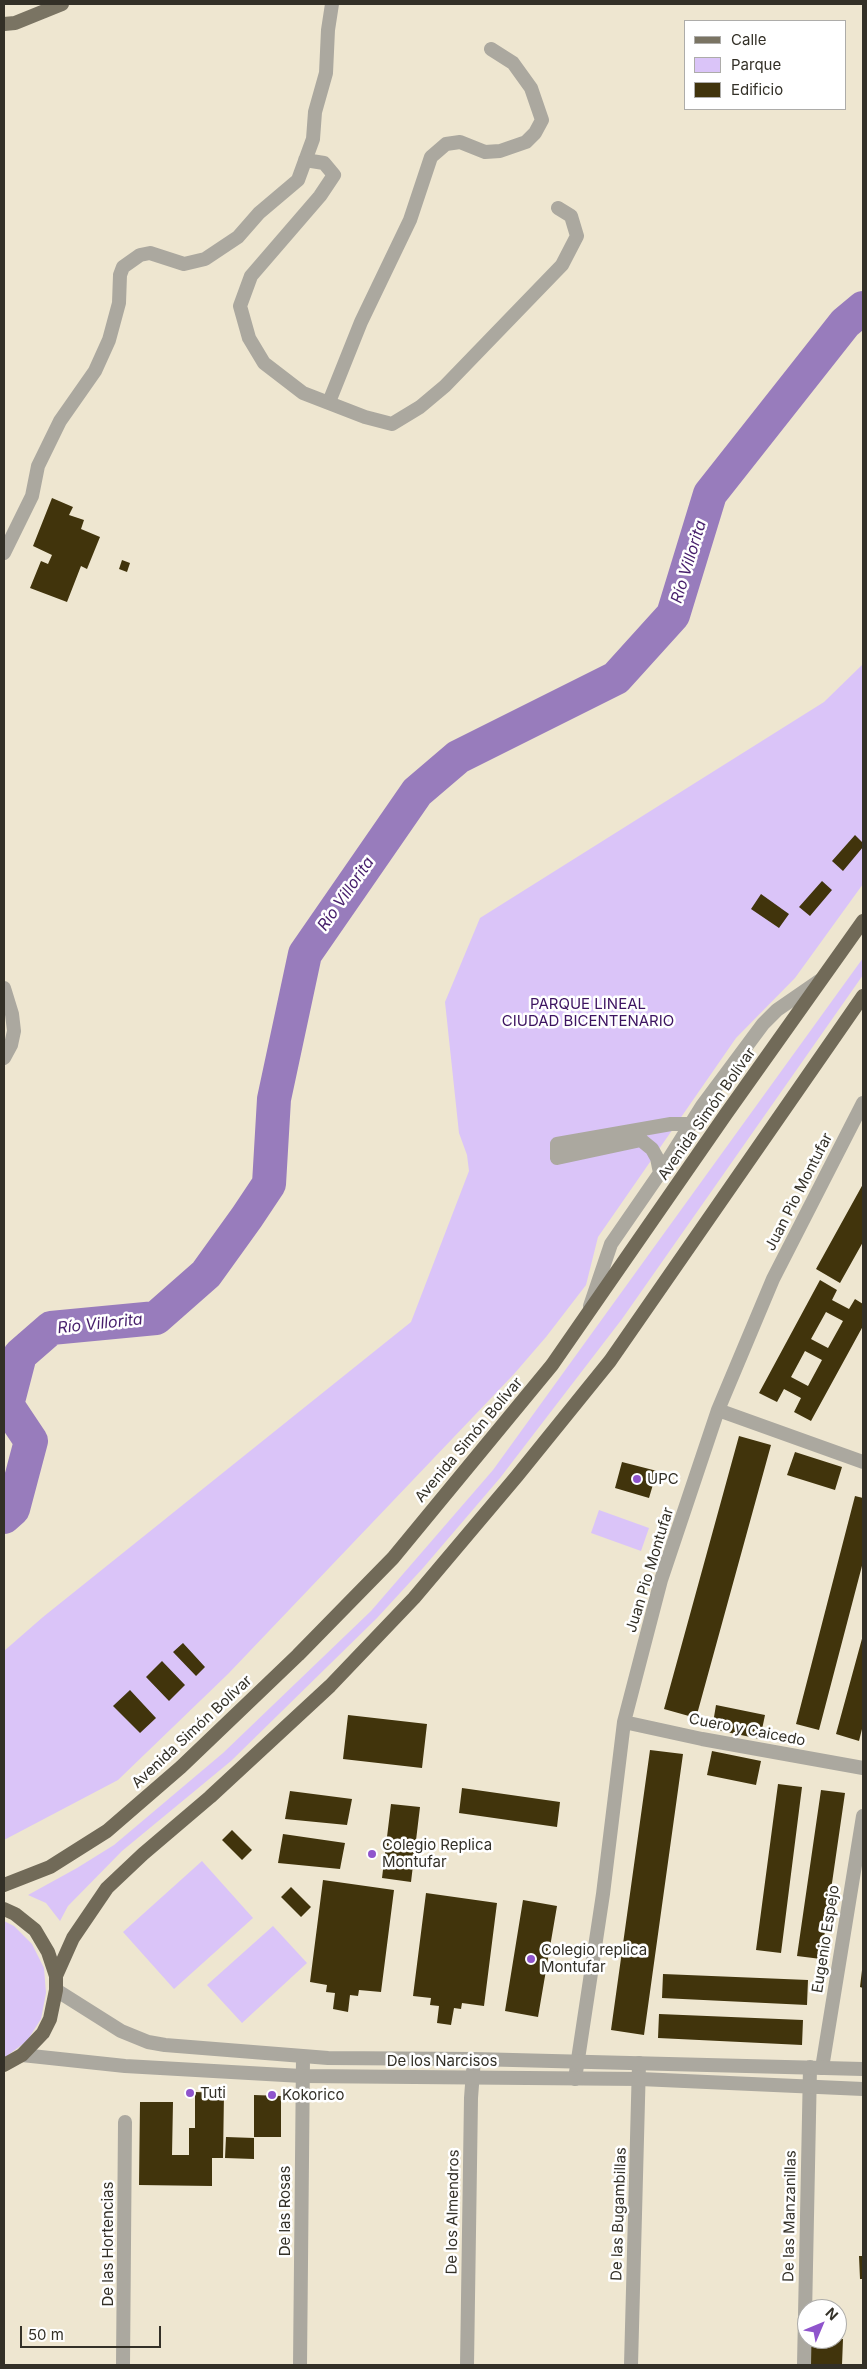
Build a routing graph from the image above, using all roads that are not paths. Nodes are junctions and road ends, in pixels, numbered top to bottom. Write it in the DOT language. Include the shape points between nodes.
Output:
graph roads {
  1 [pos="62,4"];
  2 [pos="332,4"];
  3 [pos="9,23"];
  4 [pos="4,32"];
  5 [pos="491,49"];
  6 [pos="306,160"];
  7 [pos="558,208"];
  8 [pos="329,402"];
  9 [pos="4,553"];
  10 [pos="863,921"];
  11 [pos="819,981"];
  12 [pos="4,988"];
  13 [pos="863,996"];
  14 [pos="4,1058"];
  15 [pos="861,1110"];
  16 [pos="691,1124"];
  17 [pos="660,1172"];
  18 [pos="586,1318"];
  19 [pos="718,1410"];
  20 [pos="863,1462"];
  21 [pos="624,1722"];
  22 [pos="863,1768"];
  23 [pos="863,1816"];
  24 [pos="4,1885"];
  25 [pos="4,1910"];
  26 [pos="56,1983"];
  27 [pos="303,2057"];
  28 [pos="474,2059"];
  29 [pos="578,2062"];
  30 [pos="10,2063"];
  31 [pos="640,2063"];
  32 [pos="816,2068"];
  33 [pos="863,2069"];
  34 [pos="302,2076"];
  35 [pos="473,2077"];
  36 [pos="574,2078"];
  37 [pos="640,2079"];
  38 [pos="808,2088"];
  39 [pos="863,2089"];
  40 [pos="125,2122"];
  41 [pos="123,2365"];
  42 [pos="300,2365"];
  43 [pos="467,2365"];
  44 [pos="631,2365"];
  45 [pos="804,2365"];
  1 -- 3 [label="main road"];
  2 -- 6 [label="street" via="326,73"];
  3 -- 4 [label="street"];
  5 -- 8 [label="street" via="513,62 531,88 542,120 526,142 500,151 485,152 460,142 446,144 432,157 410,220"];
  6 -- 8 [label="street" via="324,163 334,175 320,196 251,276 240,306 249,338 264,363 303,393"];
  6 -- 9 [label="street" via="298,180 259,212 238,237 205,259 184,264 150,253 140,255 123,267 109,340 95,372 60,421 38,466 32,496"];
  7 -- 8 [label="street" via="571,216 577,236 562,265 445,386 392,424"];
  10 -- 11 [label="highway, Avenida Simón Bolívar"];
  11 -- 16 [label="street" via="777,1010 763,1024"];
  11 -- 18 [label="highway, Avenida Simón Bolívar"];
  12 -- 14 [label="street" via="14,1031 12,1046"];
  13 -- 26 [label="highway" via="610,1361 517,1476 414,1598 330,1686 108,1888 73,1938"];
  15 -- 19 [label="street, Juan Pio Montufar" via="773,1279"];
  16 -- 17 [label="street"];
  16 -- 17 [label="street" via="671,1124 557,1144 557,1158 641,1140 652,1148"];
  17 -- 18 [label="street" via="611,1244"];
  18 -- 24 [label="highway, Avenida Simón Bolívar" via="546,1372 393,1558 322,1632 181,1767 107,1831 50,1867"];
  19 -- 20 [label="street"];
  19 -- 21 [label="street, Juan Pio Montufar" via="661,1580"];
  21 -- 22 [label="street, Cuero y Caicedo"];
  21 -- 29 [label="street, Juan Pio Montufar" via="606,1875"];
  23 -- 32 [label="street, Eugenio Espejo"];
  25 -- 26 [label="highway" via="15,1914 35,1930 48,1952"];
  26 -- 27 [label="street, De los Narcisos" via="121,2031 148,2042"];
  26 -- 30 [label="highway" via="50,2019 34,2045"];
  27 -- 28 [label="street, De los Narcisos"];
  27 -- 34 [label="street, De las Rosas"];
  28 -- 29 [label="street, De los Narcisos"];
  28 -- 35 [label="street, De los Almendros"];
  29 -- 31 [label="street, De los Narcisos"];
  29 -- 36 [label="street, Juan Pio Montufar"];
  30 -- 34 [label="street, De los Narcisos"];
  31 -- 32 [label="street, De los Narcisos"];
  31 -- 37 [label="street, De las Bugambillas"];
  32 -- 33 [label="street, De los Narcisos"];
  32 -- 38 [label="street, De las Manzanillas"];
  34 -- 35 [label="street, De los Narcisos"];
  34 -- 42 [label="street, De las Rosas"];
  35 -- 36 [label="street, De los Narcisos"];
  35 -- 43 [label="street, De los Almendros"];
  36 -- 37 [label="street, De los Narcisos"];
  37 -- 38 [label="street, De los Narcisos"];
  37 -- 44 [label="street, De las Bugambillas"];
  38 -- 39 [label="street, De los Narcisos"];
  38 -- 45 [label="street, De las Manzanillas"];
  40 -- 41 [label="street, De las Hortencias"];
}
